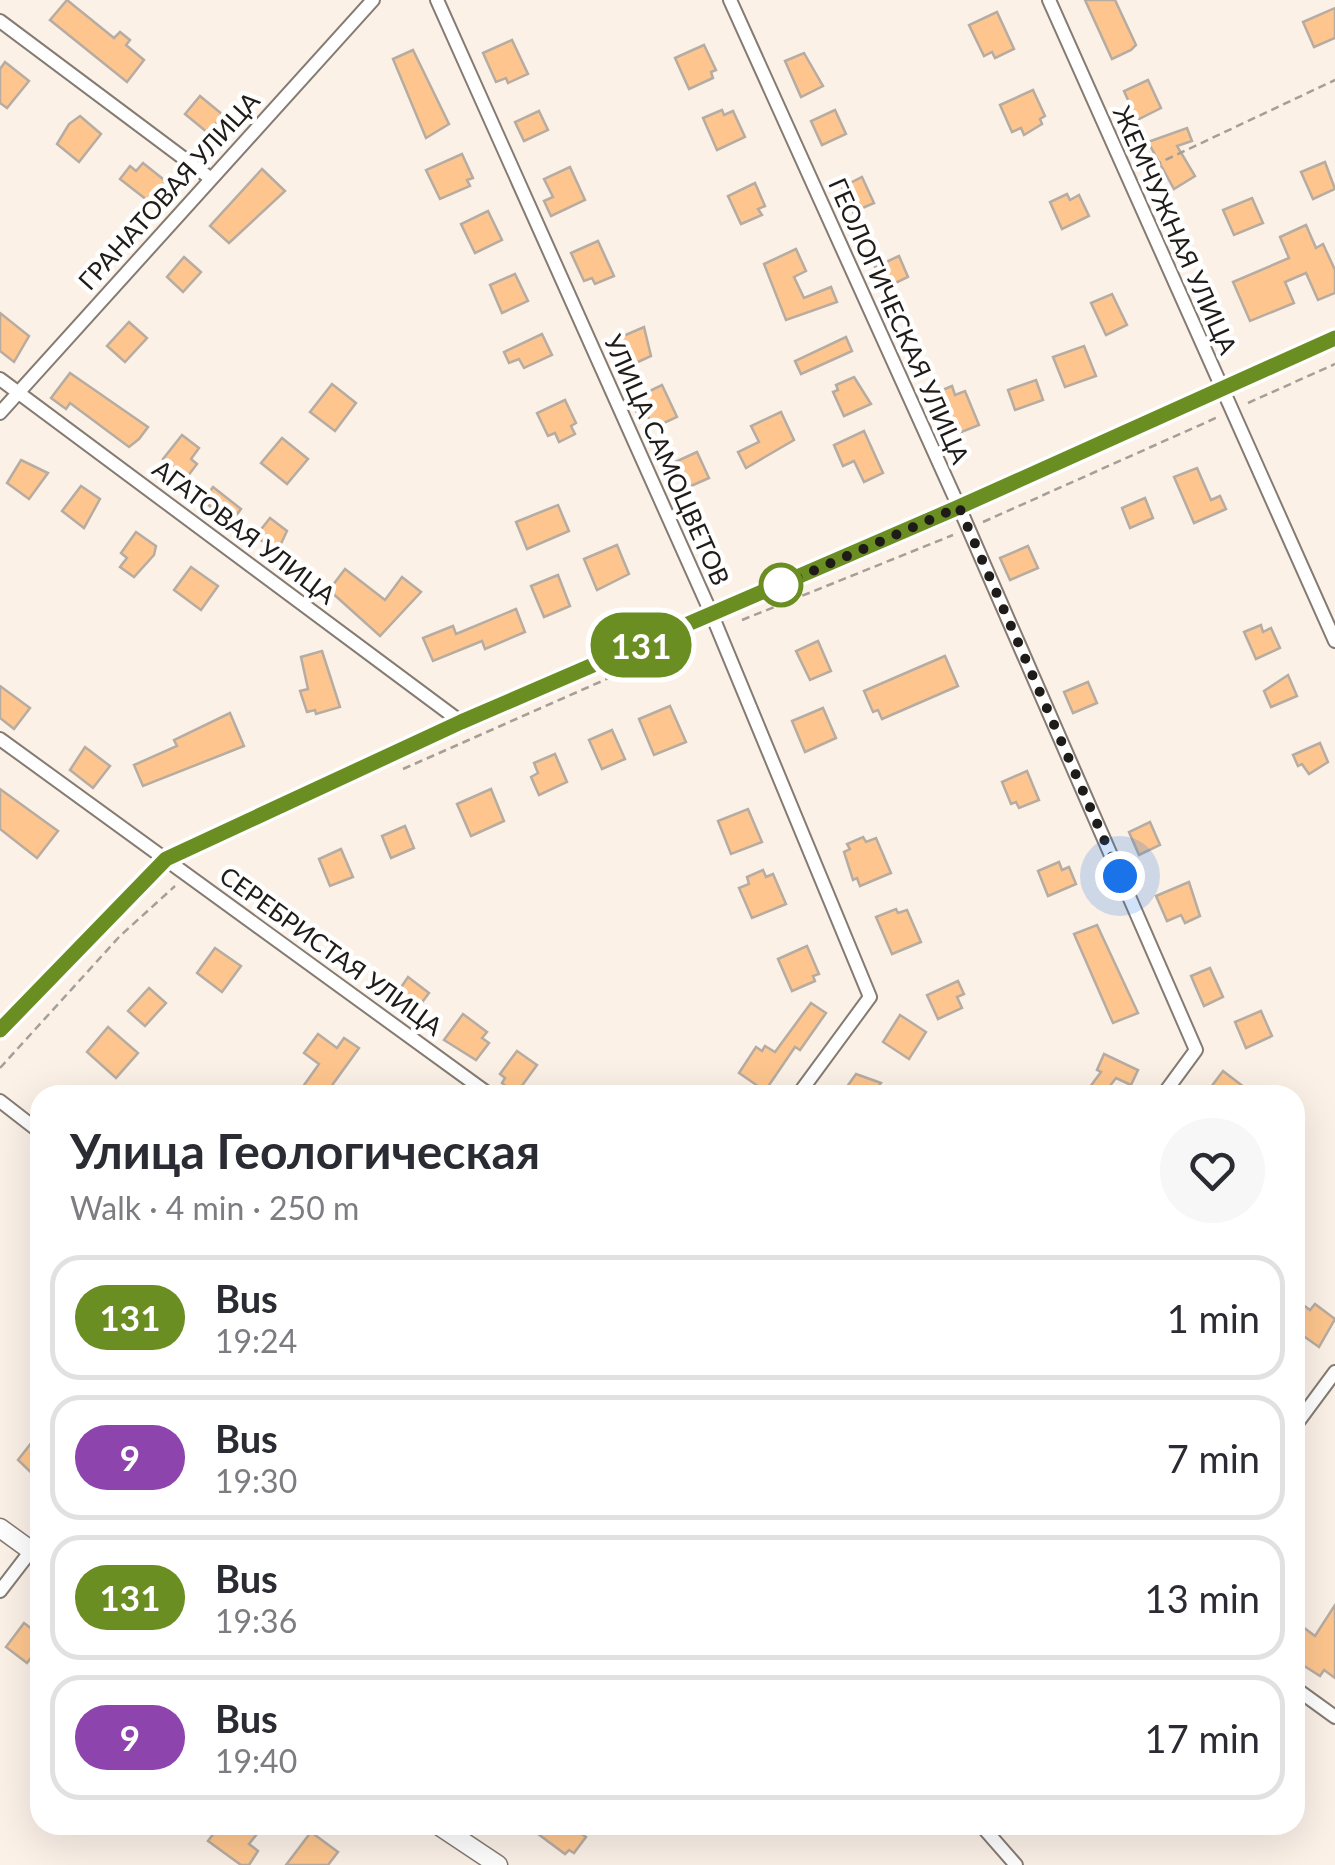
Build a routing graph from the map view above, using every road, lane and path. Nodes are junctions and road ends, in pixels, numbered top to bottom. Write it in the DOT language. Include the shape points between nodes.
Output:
graph roads {
  1 [pos="373,0"];
  2 [pos="437,0"];
  3 [pos="730,0"];
  4 [pos="1049,0"];
  5 [pos="0,21"];
  6 [pos="1335,80"];
  7 [pos="210,178"];
  8 [pos="1128,178"];
  9 [pos="1335,338"];
  10 [pos="1335,364"];
  11 [pos="0,379"];
  12 [pos="1221,389"];
  13 [pos="18,392"];
  14 [pos="1231,411"];
  15 [pos="0,413"];
  16 [pos="959,507"];
  17 [pos="967,529"];
  18 [pos="715,622"];
  19 [pos="1335,641"];
  20 [pos="647,662"];
  21 [pos="461,722"];
  22 [pos="0,739"];
  23 [pos="396,772"];
  24 [pos="166,859"];
  25 [pos="188,874"];
  26 [pos="1,1028"];
  27 [pos="0,1068"];
  28 [pos="476,1085"];
  29 [pos="805,1085"];
  30 [pos="1171,1085"];
  31 [pos="0,1101"];
  32 [pos="30,1124"];
  33 [pos="1335,1372"];
  34 [pos="1305,1412"];
  35 [pos="0,1528"];
  36 [pos="30,1545"];
  37 [pos="30,1557"];
  38 [pos="0,1591"];
  39 [pos="1305,1695"];
  40 [pos="1335,1717"];
  41 [pos="453,1835"];
  42 [pos="990,1835"];
  43 [pos="498,1865"];
  44 [pos="1016,1865"];
  1 -- 7 [label="street, ГРАНАТОВАЯ УЛИЦА"];
  2 -- 18 [label="street, УЛИЦА САМОЦВЕТОВ"];
  3 -- 16 [label="street, ГЕОЛОГИЧЕСКАЯ УЛИЦА"];
  4 -- 8 [label="street, ЖЕМЧУЖНАЯ УЛИЦА"];
  5 -- 7 [label="street"];
  6 -- 8 [label="path"];
  7 -- 13 [label="street, ГРАНАТОВАЯ УЛИЦА"];
  8 -- 12 [label="street, ЖЕМЧУЖНАЯ УЛИЦА"];
  9 -- 12 [label="street"];
  10 -- 14 [label="path"];
  11 -- 13 [label="street, АГАТОВАЯ УЛИЦА"];
  12 -- 14 [label="street, ЖЕМЧУЖНАЯ УЛИЦА"];
  12 -- 16 [label="street"];
  13 -- 15 [label="street, ГРАНАТОВАЯ УЛИЦА"];
  13 -- 21 [label="street, АГАТОВАЯ УЛИЦА"];
  14 -- 17 [label="path"];
  14 -- 19 [label="street, ЖЕМЧУЖНАЯ УЛИЦА"];
  16 -- 17 [label="street, ГЕОЛОГИЧЕСКАЯ УЛИЦА"];
  16 -- 18 [label="street"];
  17 -- 18 [label="path"];
  17 -- 30 [label="street, ГЕОЛОГИЧЕСКАЯ УЛИЦА" via="1196,1050"];
  18 -- 21 [label="street"];
  18 -- 29 [label="street, УЛИЦА САМОЦВЕТОВ" via="870,998"];
  20 -- 23 [label="path"];
  21 -- 24 [label="street"];
  22 -- 24 [label="street, СЕРЕБРИСТАЯ УЛИЦА"];
  24 -- 25 [label="street, СЕРЕБРИСТАЯ УЛИЦА"];
  24 -- 26 [label="street"];
  25 -- 27 [label="path" via="120,936"];
  25 -- 28 [label="street, СЕРЕБРИСТАЯ УЛИЦА"];
  31 -- 32 [label="street"];
  33 -- 34 [label="street"];
  35 -- 36 [label="street"];
  37 -- 38 [label="street"];
  39 -- 40 [label="street"];
  41 -- 43 [label="street"];
  42 -- 44 [label="street"];
}
